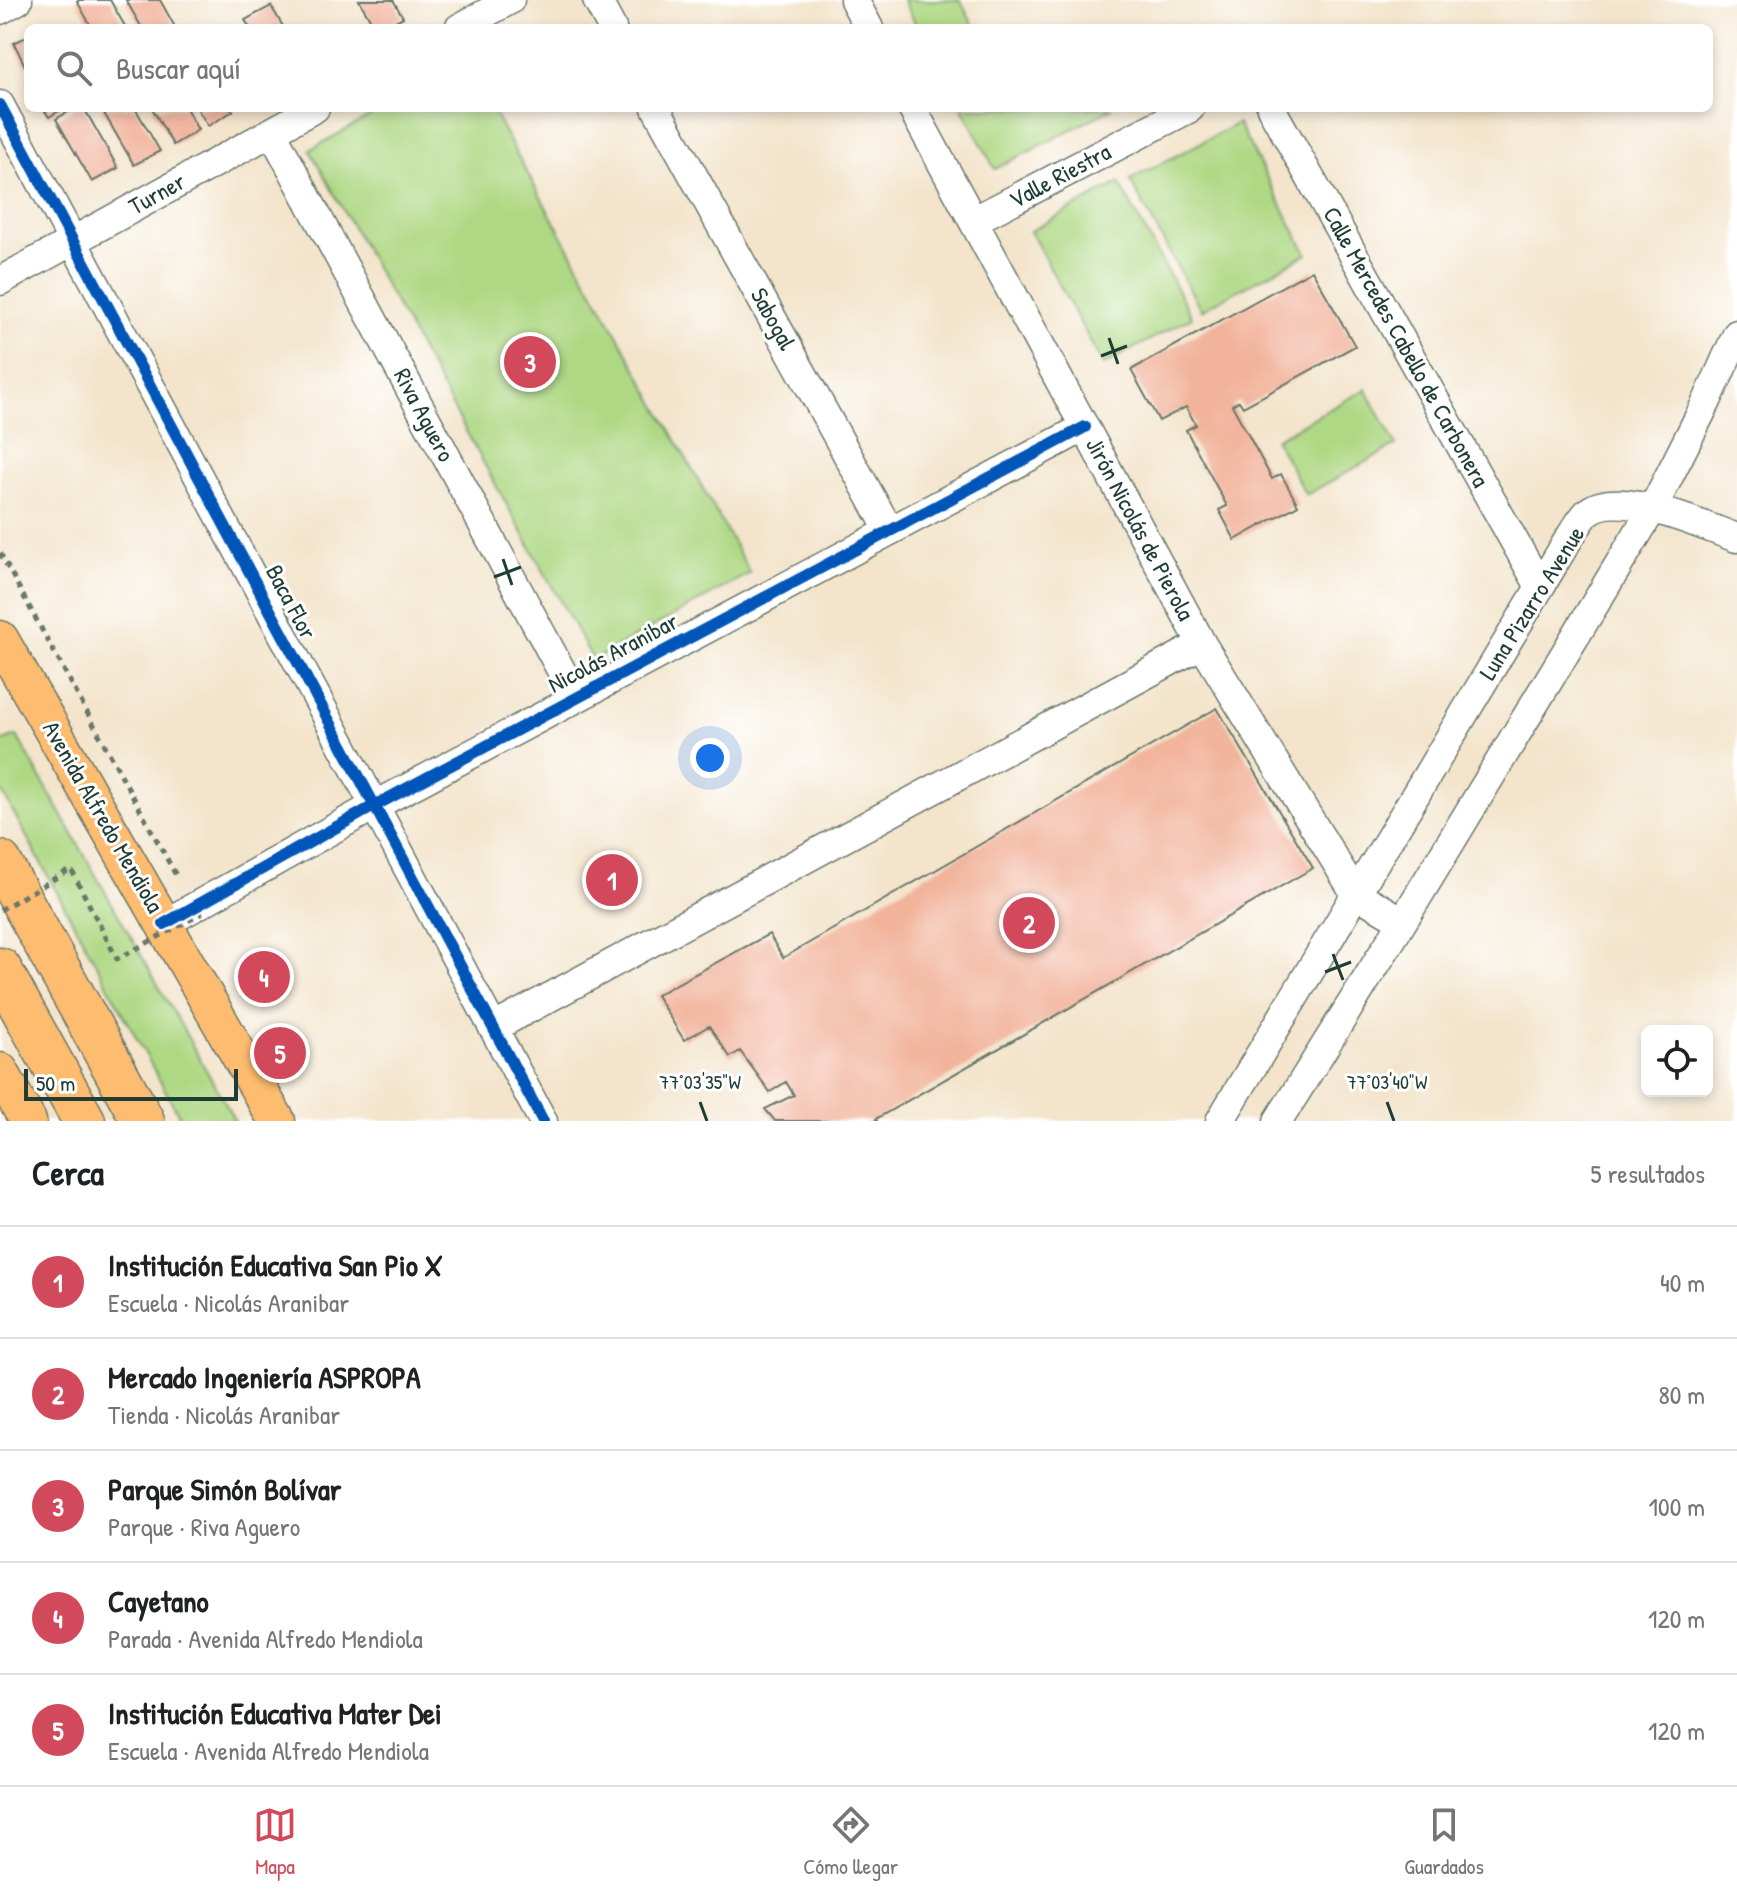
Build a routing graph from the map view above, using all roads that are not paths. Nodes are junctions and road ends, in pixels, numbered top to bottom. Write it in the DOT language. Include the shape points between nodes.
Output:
graph roads {
  1 [pos="18,0"];
  2 [pos="510,0"];
  3 [pos="597,0"];
  4 [pos="854,0"];
  5 [pos="0,10"];
  6 [pos="466,24"];
  7 [pos="610,24"];
  8 [pos="867,24"];
  9 [pos="0,105"];
  10 [pos="308,112"];
  11 [pos="658,112"];
  12 [pos="914,112"];
  13 [pos="1182,112"];
  14 [pos="1273,112"];
  15 [pos="272,132"];
  16 [pos="973,221"];
  17 [pos="73,241"];
  18 [pos="0,281"];
  19 [pos="1737,334"];
  20 [pos="1085,427"];
  21 [pos="1653,508"];
  22 [pos="889,530"];
  23 [pos="1737,538"];
  24 [pos="1540,587"];
  25 [pos="0,639"];
  26 [pos="1202,644"];
  27 [pos="576,698"];
  28 [pos="374,806"];
  29 [pos="0,862"];
  30 [pos="1355,893"];
  31 [pos="1403,921"];
  32 [pos="164,924"];
  33 [pos="0,969"];
  34 [pos="493,1028"];
  35 [pos="0,1071"];
  36 [pos="28,1121"];
  37 [pos="84,1121"];
  38 [pos="143,1121"];
  39 [pos="277,1121"];
  40 [pos="543,1121"];
  41 [pos="1220,1121"];
  42 [pos="1278,1121"];
  1 -- 5 [label="street"];
  2 -- 6 [label="street"];
  3 -- 7 [label="street"];
  4 -- 8 [label="street"];
  9 -- 17 [label="street, Baca Flor"];
  10 -- 15 [label="street, Turner"];
  11 -- 22 [label="street, Sabogal"];
  12 -- 16 [label="street, Jirón Nicolás de Pierola"];
  13 -- 16 [label="street, Valle Riestra"];
  14 -- 24 [label="street, Calle Mercedes Cabello de Carbonera"];
  15 -- 17 [label="street, Turner"];
  15 -- 27 [label="street, Riva Aguero"];
  16 -- 20 [label="street, Jirón Nicolás de Pierola"];
  17 -- 18 [label="street, Turner"];
  17 -- 28 [label="street, Baca Flor"];
  19 -- 21 [label="street"];
  20 -- 22 [label="street, Nicolás Aranibar"];
  20 -- 26 [label="street, Jirón Nicolás de Pierola"];
  21 -- 23 [label="street, Luna Pizarro Avenue"];
  21 -- 24 [label="street, Luna Pizarro Avenue" via="1611,503 1588,511"];
  21 -- 31 [label="street"];
  22 -- 27 [label="street, Nicolás Aranibar"];
  24 -- 30 [label="street, Luna Pizarro Avenue"];
  25 -- 32 [label="main road, Avenida Alfredo Mendiola"];
  26 -- 30 [label="street, Jirón Nicolás de Pierola"];
  26 -- 34 [label="street"];
  27 -- 28 [label="street, Nicolás Aranibar"];
  28 -- 32 [label="street, Nicolás Aranibar"];
  28 -- 34 [label="street, Baca Flor"];
  29 -- 38 [label="highway"];
  30 -- 31 [label="street, Jirón Nicolás de Pierola"];
  30 -- 41 [label="street, Luna Pizarro Avenue"];
  31 -- 42 [label="street"];
  32 -- 39 [label="main road, Avenida Alfredo Mendiola"];
  33 -- 37 [label="highway"];
  34 -- 40 [label="street, Baca Flor"];
  35 -- 36 [label="main road"];
}
